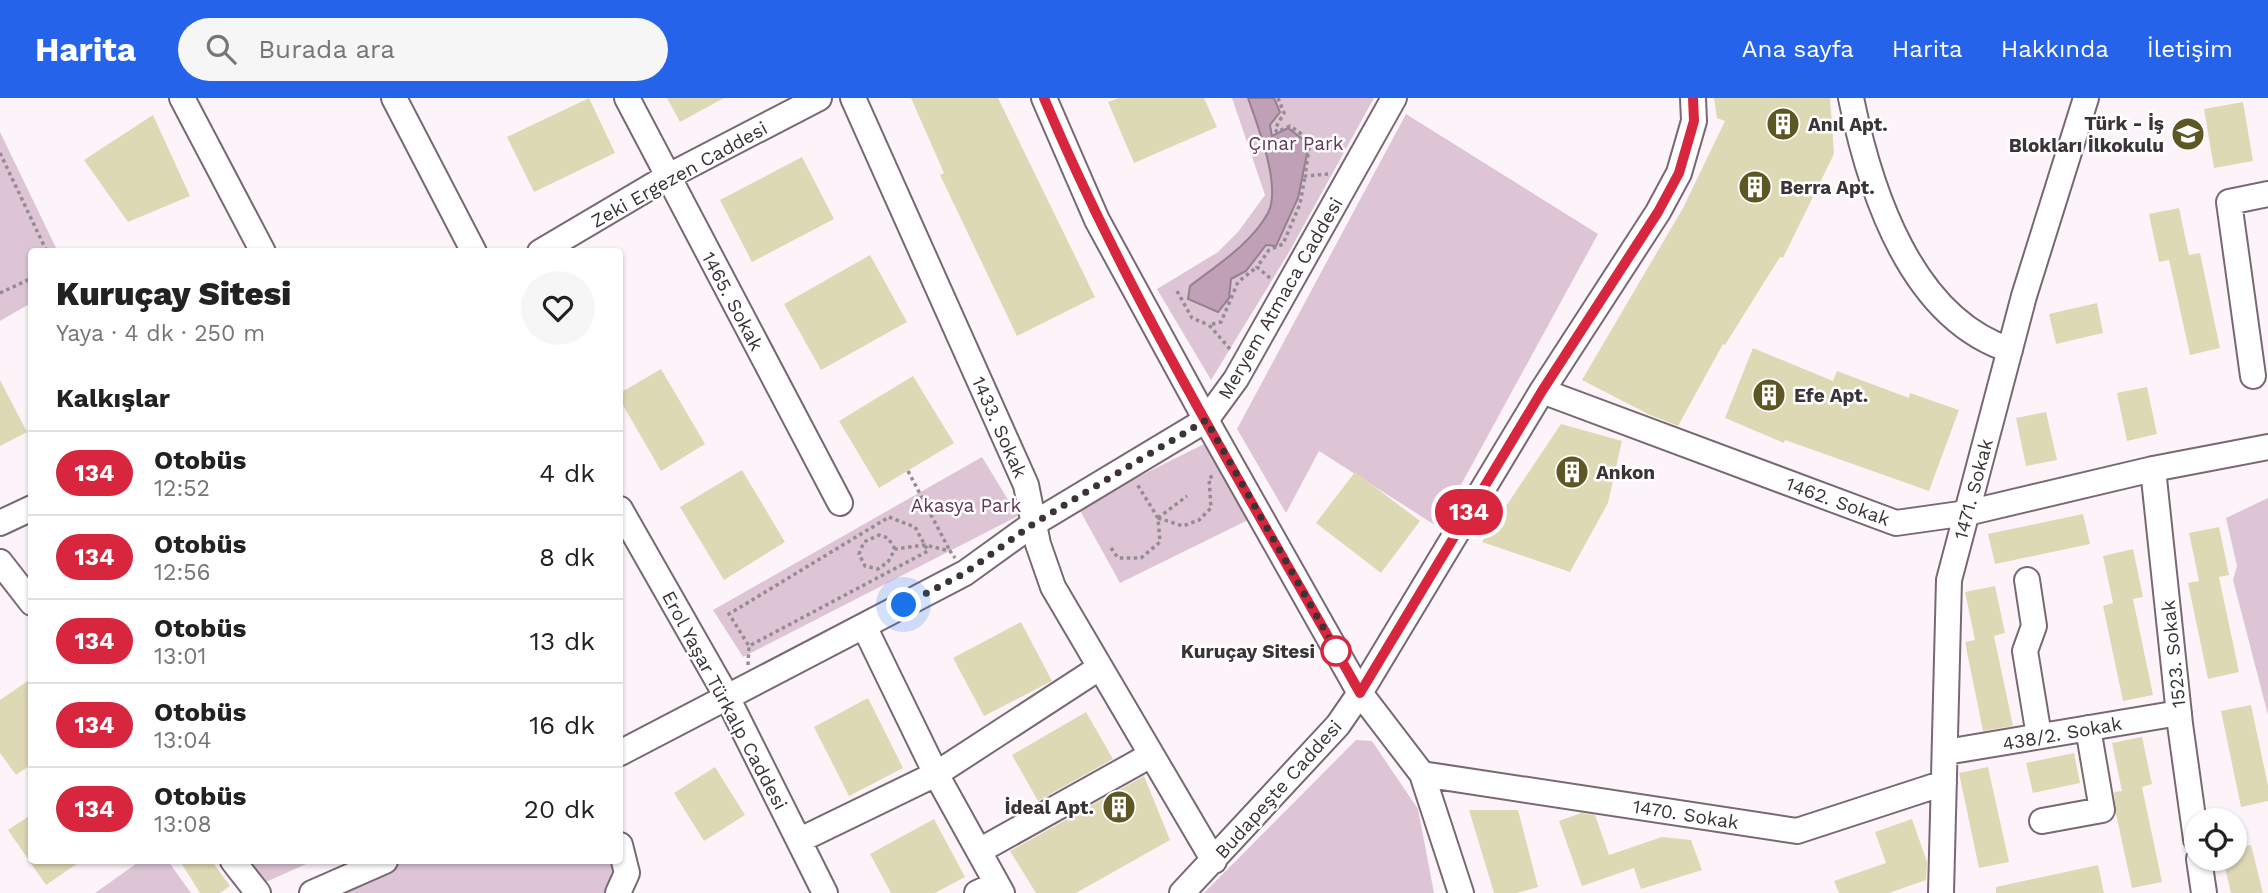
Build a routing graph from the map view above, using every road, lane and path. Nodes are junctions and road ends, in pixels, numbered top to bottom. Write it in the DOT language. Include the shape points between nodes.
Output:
graph roads {
  1 [pos="182,98"];
  2 [pos="394,98"];
  3 [pos="627,98"];
  4 [pos="819,98"];
  5 [pos="853,98"];
  6 [pos="1044,98"];
  7 [pos="1278,98"];
  8 [pos="1394,98"];
  9 [pos="1693,98"];
  10 [pos="1851,98"];
  11 [pos="2086,98"];
  12 [pos="0,153"];
  13 [pos="1306,176"];
  14 [pos="667,177"];
  15 [pos="1346,183"];
  16 [pos="2268,194"];
  17 [pos="45,248"];
  18 [pos="261,248"];
  19 [pos="472,248"];
  20 [pos="547,248"];
  21 [pos="1257,267"];
  22 [pos="28,280"];
  23 [pos="1286,289"];
  24 [pos="1177,291"];
  25 [pos="0,293"];
  26 [pos="1209,325"];
  27 [pos="2010,350"];
  28 [pos="1225,356"];
  29 [pos="2253,376"];
  30 [pos="1542,391"];
  31 [pos="1206,420"];
  32 [pos="2268,447"];
  33 [pos="1233,468"];
  34 [pos="2153,468"];
  35 [pos="908,471"];
  36 [pos="1134,479"];
  37 [pos="1187,496"];
  38 [pos="841,503"];
  39 [pos="28,510"];
  40 [pos="1967,513"];
  41 [pos="623,514"];
  42 [pos="1158,518"];
  43 [pos="0,523"];
  44 [pos="1033,524"];
  45 [pos="925,545"];
  46 [pos="1111,548"];
  47 [pos="895,549"];
  48 [pos="950,551"];
  49 [pos="0,562"];
  50 [pos="965,573"];
  51 [pos="2027,580"];
  52 [pos="28,598"];
  53 [pos="864,626"];
  54 [pos="1099,668"];
  55 [pos="1360,693"];
  56 [pos="727,696"];
  57 [pos="2179,713"];
  58 [pos="2088,728"];
  59 [pos="2039,736"];
  60 [pos="623,751"];
  61 [pos="1946,752"];
  62 [pos="1151,755"];
  63 [pos="936,774"];
  64 [pos="1422,774"];
  65 [pos="1944,783"];
  66 [pos="2192,808"];
  67 [pos="2042,821"];
  68 [pos="800,840"];
  69 [pos="979,851"];
  70 [pos="623,859"];
  71 [pos="1214,861"];
  72 [pos="235,864"];
  73 [pos="378,864"];
  74 [pos="2201,871"];
  75 [pos="992,890"];
  76 [pos="258,893"];
  77 [pos="312,893"];
  78 [pos="618,893"];
  79 [pos="825,893"];
  80 [pos="1182,893"];
  81 [pos="1461,893"];
  82 [pos="1941,893"];
  83 [pos="2204,893"];
  1 -- 18 [label="street"];
  2 -- 19 [label="street"];
  3 -- 14 [label="street, 1465. Sokak"];
  4 -- 14 [label="street, Zeki Ergezen Caddesi"];
  5 -- 44 [label="street, 1433. Sokak" via="1026,485"];
  6 -- 31 [label="street" via="1097,220"];
  7 -- 13 [label="path" via="1284,113 1277,132 1290,126 1310,140"];
  8 -- 15 [label="street, Meryem Atmaca Caddesi"];
  9 -- 30 [label="street, Budapeşte Caddesi" via="1694,121 1679,173"];
  10 -- 27 [label="street" via="1876,191 1927,289 1970,333"];
  11 -- 27 [label="street, 1471. Sokak"];
  12 -- 17 [label="path"];
  13 -- 15 [label="path" via="1321,172"];
  13 -- 21 [label="path" via="1283,244 1269,250"];
  14 -- 20 [label="street, Zeki Ergezen Caddesi"];
  14 -- 38 [label="street, 1465. Sokak"];
  15 -- 23 [label="street, Meryem Atmaca Caddesi"];
  16 -- 29 [label="street" via="2229,202"];
  21 -- 23 [label="path"];
  21 -- 26 [label="path" via="1238,282 1221,322"];
  22 -- 25 [label="path"];
  23 -- 31 [label="street, Meryem Atmaca Caddesi" via="1236,379"];
  24 -- 26 [label="path" via="1192,318"];
  26 -- 28 [label="path" via="1230,348"];
  27 -- 40 [label="street, 1471. Sokak"];
  30 -- 40 [label="street, 1462. Sokak" via="1896,523"];
  30 -- 55 [label="street, Budapeşte Caddesi"];
  31 -- 33 [label="street"];
  31 -- 44 [label="street, Meryem Atmaca Caddesi"];
  32 -- 34 [label="street, 1462. Sokak"];
  33 -- 42 [label="path" via="1209,478 1211,508 1199,520 1183,526"];
  33 -- 55 [label="street"];
  34 -- 40 [label="street, 1462. Sokak"];
  34 -- 57 [label="street, 1523. Sokak"];
  35 -- 48 [label="path"];
  36 -- 42 [label="path"];
  37 -- 42 [label="path"];
  39 -- 43 [label="street"];
  40 -- 61 [label="street, 1471. Sokak" via="1949,580"];
  41 -- 56 [label="street, Erol Yaşar Türkalp Caddesi"];
  42 -- 46 [label="path" via="1160,542 1141,558 1118,558"];
  44 -- 50 [label="street, Meryem Atmaca Caddesi"];
  44 -- 54 [label="street, 1433. Sokak" via="1053,587"];
  45 -- 45 [label="path" via="915,527 889,517 729,614 749,646 928,551"];
  45 -- 47 [label="path"];
  45 -- 48 [label="path"];
  47 -- 47 [label="path" via="878,569 865,566 859,554 864,542 879,535 888,538"];
  48 -- 50 [label="path"];
  49 -- 52 [label="street"];
  50 -- 53 [label="street, Meryem Atmaca Caddesi"];
  51 -- 59 [label="street" via="2034,626 2025,652"];
  53 -- 56 [label="street, Meryem Atmaca Caddesi"];
  53 -- 63 [label="street"];
  54 -- 62 [label="street, 1433. Sokak"];
  54 -- 63 [label="street"];
  55 -- 64 [label="street"];
  55 -- 71 [label="street, Budapeşte Caddesi" via="1338,725"];
  56 -- 60 [label="street, Meryem Atmaca Caddesi"];
  56 -- 68 [label="street, Erol Yaşar Türkalp Caddesi"];
  57 -- 58 [label="street, 438/2. Sokak"];
  57 -- 66 [label="street, 1523. Sokak"];
  58 -- 59 [label="street, 438/2. Sokak"];
  58 -- 67 [label="street" via="2102,810"];
  59 -- 61 [label="street, 438/2. Sokak"];
  61 -- 65 [label="street, 1471. Sokak"];
  62 -- 69 [label="street"];
  62 -- 71 [label="street, 1433. Sokak"];
  63 -- 68 [label="street"];
  63 -- 69 [label="street"];
  64 -- 65 [label="street, 1470. Sokak" via="1797,831"];
  64 -- 81 [label="street"];
  65 -- 82 [label="street, 1471. Sokak"];
  68 -- 79 [label="street, Erol Yaşar Türkalp Caddesi"];
  69 -- 75 [label="street"];
  70 -- 78 [label="street" via="626,873"];
  71 -- 80 [label="street, Budapeşte Caddesi"];
  72 -- 76 [label="street"];
  73 -- 77 [label="street"];
  74 -- 83 [label="street"];
}
